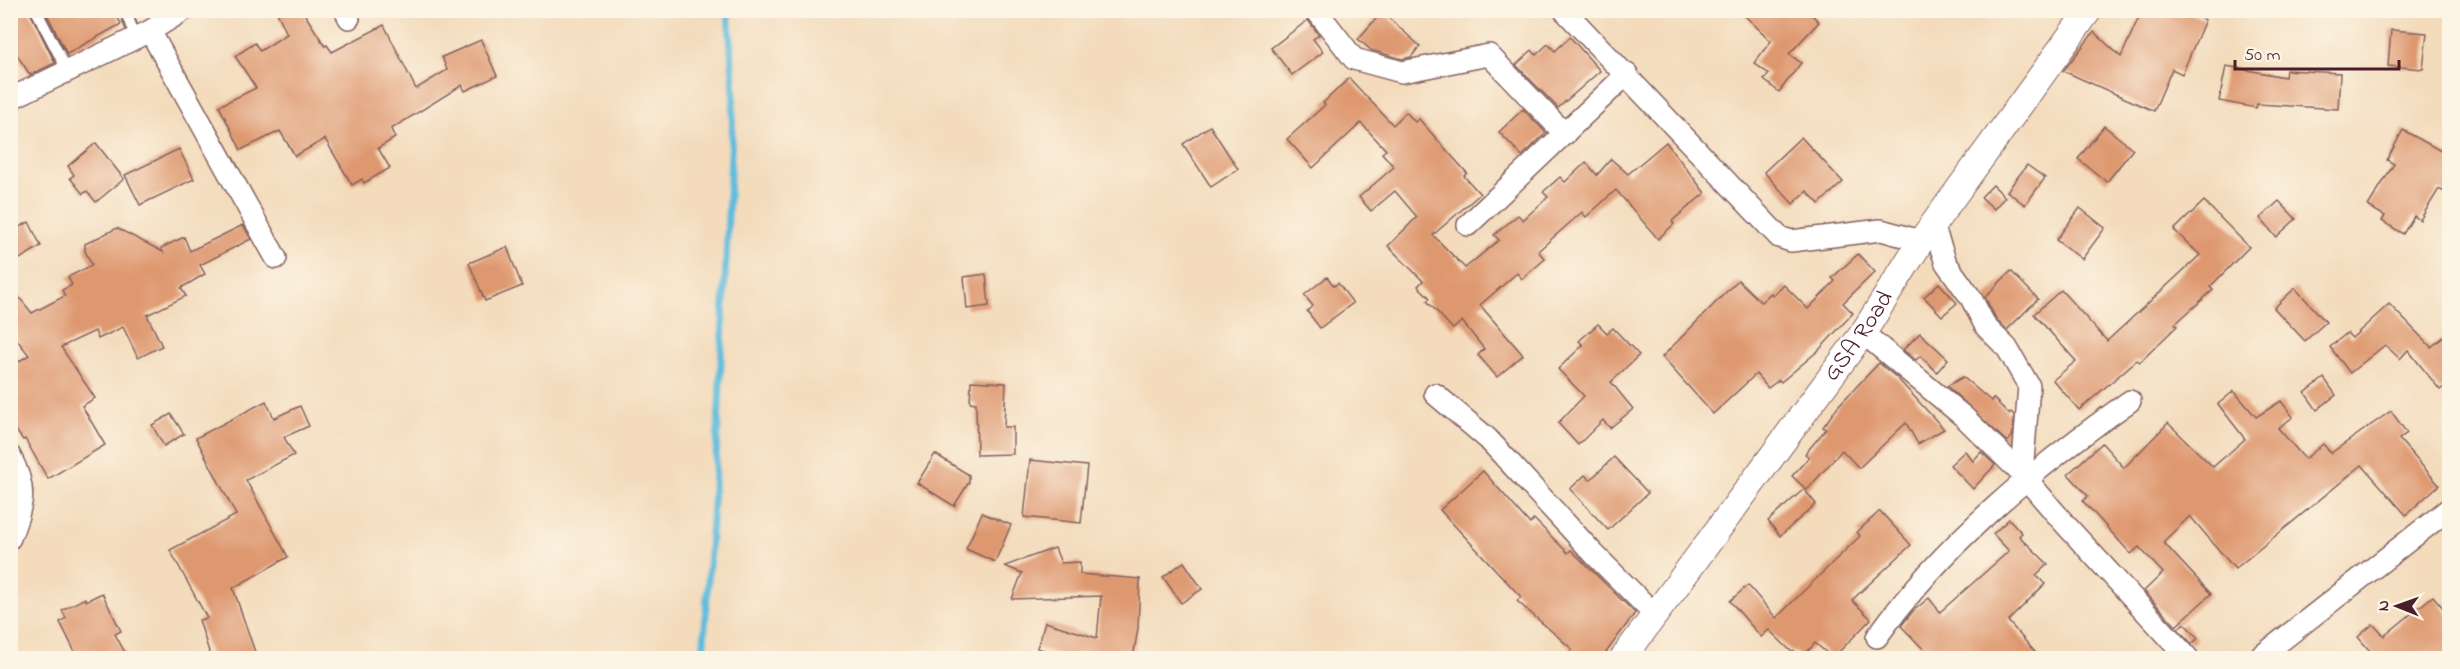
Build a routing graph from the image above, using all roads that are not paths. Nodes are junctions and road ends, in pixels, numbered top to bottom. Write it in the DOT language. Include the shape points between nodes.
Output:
graph roads {
  1 [pos="36,10"];
  2 [pos="125,10"];
  3 [pos="1316,10"];
  4 [pos="1564,10"];
  5 [pos="2089,10"];
  6 [pos="174,13"];
  7 [pos="142,34"];
  8 [pos="68,72"];
  9 [pos="1627,74"];
  10 [pos="10,99"];
  11 [pos="1565,134"];
  12 [pos="1468,225"];
  13 [pos="1927,233"];
  14 [pos="276,258"];
  15 [pos="1863,333"];
  16 [pos="1435,394"];
  17 [pos="2130,401"];
  18 [pos="10,456"];
  19 [pos="2024,477"];
  20 [pos="2450,508"];
  21 [pos="10,538"];
  22 [pos="1656,616"];
  23 [pos="1877,637"];
  24 [pos="1623,658"];
  25 [pos="2188,658"];
  26 [pos="2259,658"];
  1 -- 8 [label="lane"];
  2 -- 7 [label="lane"];
  3 -- 11 [label="street" via="1354,59 1402,72 1489,55"];
  4 -- 9 [label="street"];
  5 -- 13 [label="street, GSA Road"];
  6 -- 7 [label="street"];
  7 -- 8 [label="street"];
  7 -- 14 [label="street"];
  8 -- 10 [label="street"];
  9 -- 11 [label="street"];
  9 -- 13 [label="street" via="1779,237 1791,241 1881,230"];
  11 -- 12 [label="street"];
  13 -- 15 [label="street, GSA Road"];
  13 -- 19 [label="street" via="1986,327 2007,348 2029,386"];
  15 -- 19 [label="street" via="1964,417"];
  15 -- 22 [label="street, GSA Road"];
  16 -- 22 [label="street" via="1488,439"];
  17 -- 19 [label="street"];
  18 -- 21 [label="street" via="23,480 20,510"];
  19 -- 23 [label="street" via="1907,596"];
  19 -- 25 [label="street"];
  20 -- 26 [label="street"];
  22 -- 24 [label="street, GSA Road"];
}
